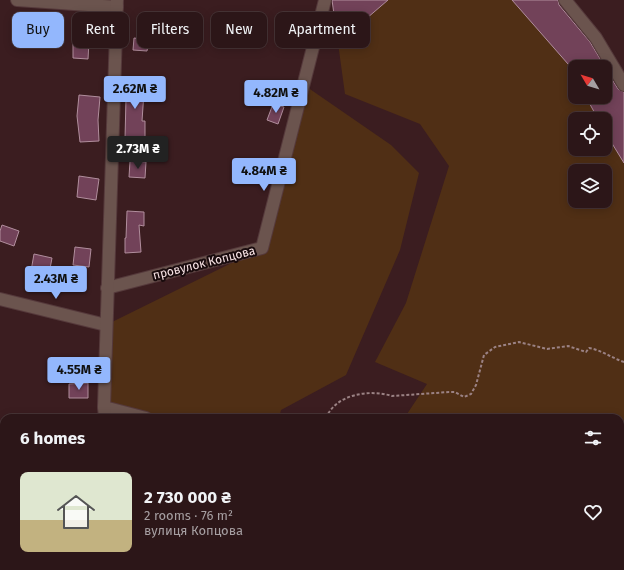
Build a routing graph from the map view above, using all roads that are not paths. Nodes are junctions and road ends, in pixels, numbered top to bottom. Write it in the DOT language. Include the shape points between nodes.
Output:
graph roads {
  1 [pos="17,0"];
  2 [pos="325,0"];
  3 [pos="564,0"];
  4 [pos="118,3"];
  5 [pos="624,85"];
  6 [pos="107,288"];
  7 [pos="0,299"];
  8 [pos="106,325"];
  9 [pos="104,412"];
  10 [pos="118,414"];
  1 -- 4 [label="street"];
  2 -- 6 [label="street, провулок Копцова" via="262,248"];
  3 -- 5 [label="street" via="596,38"];
  4 -- 6 [label="street"];
  6 -- 8 [label="street"];
  7 -- 8 [label="street"];
  8 -- 9 [label="street"];
  9 -- 10 [label="street"];
}
